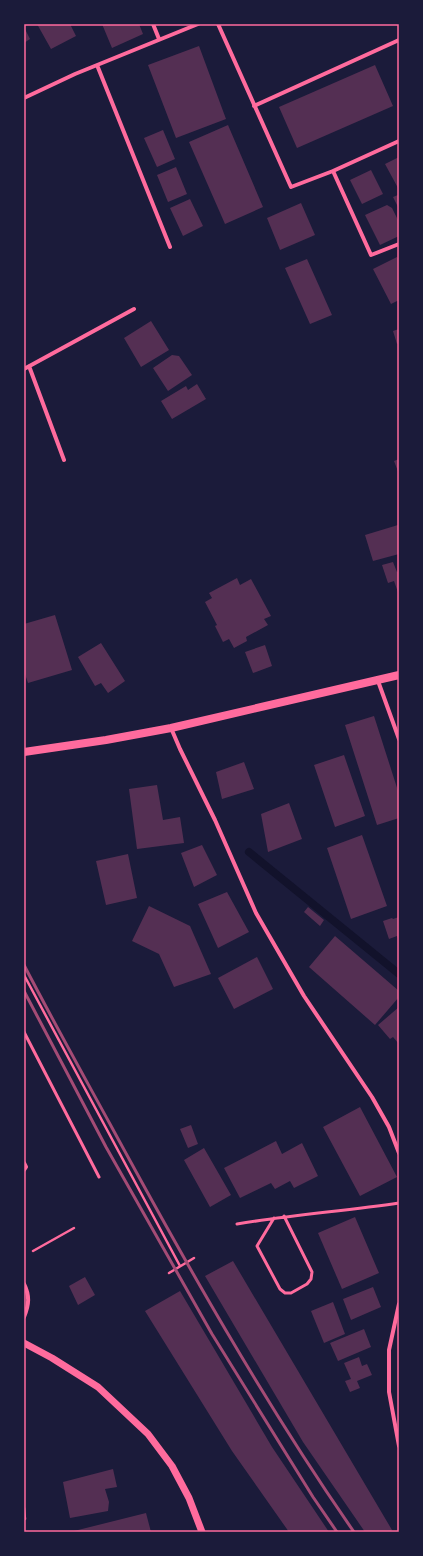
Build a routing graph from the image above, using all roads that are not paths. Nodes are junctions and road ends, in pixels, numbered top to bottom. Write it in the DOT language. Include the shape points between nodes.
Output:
graph roads {
  1 [pos="153,24"];
  2 [pos="198,24"];
  3 [pos="218,24"];
  4 [pos="160,39"];
  5 [pos="399,40"];
  6 [pos="96,65"];
  7 [pos="24,98"];
  8 [pos="254,106"];
  9 [pos="399,141"];
  10 [pos="333,171"];
  11 [pos="399,244"];
  12 [pos="170,247"];
  13 [pos="134,309"];
  14 [pos="29,366"];
  15 [pos="24,369"];
  16 [pos="64,460"];
  17 [pos="399,675"];
  18 [pos="378,681"];
  19 [pos="172,728"];
  20 [pos="399,739"];
  21 [pos="24,752"];
  22 [pos="24,1032"];
  23 [pos="399,1153"];
  24 [pos="24,1163"];
  25 [pos="24,1170"];
  26 [pos="99,1177"];
  27 [pos="399,1203"];
  28 [pos="284,1216"];
  29 [pos="274,1218"];
  30 [pos="237,1224"];
  31 [pos="24,1284"];
  32 [pos="399,1304"];
  33 [pos="24,1317"];
  34 [pos="24,1343"];
  35 [pos="399,1446"];
  36 [pos="202,1532"];
  1 -- 4 [label="street"];
  2 -- 4 [label="street"];
  3 -- 8 [label="street"];
  4 -- 6 [label="street"];
  5 -- 8 [label="street"];
  6 -- 7 [label="street"];
  6 -- 12 [label="street"];
  8 -- 10 [label="street" via="291,187"];
  9 -- 10 [label="street"];
  10 -- 11 [label="street" via="371,256"];
  13 -- 14 [label="street"];
  14 -- 15 [label="street"];
  14 -- 16 [label="street"];
  17 -- 18 [label="main road"];
  18 -- 19 [label="main road"];
  18 -- 20 [label="street"];
  19 -- 21 [label="main road"];
  19 -- 23 [label="street" via="260,919 304,996 372,1097 389,1127"];
  22 -- 26 [label="lane"];
  24 -- 25 [label="street"];
  27 -- 28 [label="lane"];
  28 -- 29 [label="lane"];
  28 -- 29 [label="lane" via="312,1272 312,1279 291,1293 285,1293 280,1289 256,1246"];
  29 -- 30 [label="lane"];
  31 -- 33 [label="street" via="28,1292"];
  32 -- 35 [label="street" via="389,1350 389,1392"];
  34 -- 36 [label="street" via="98,1387 148,1434 172,1466 189,1498"];
}
